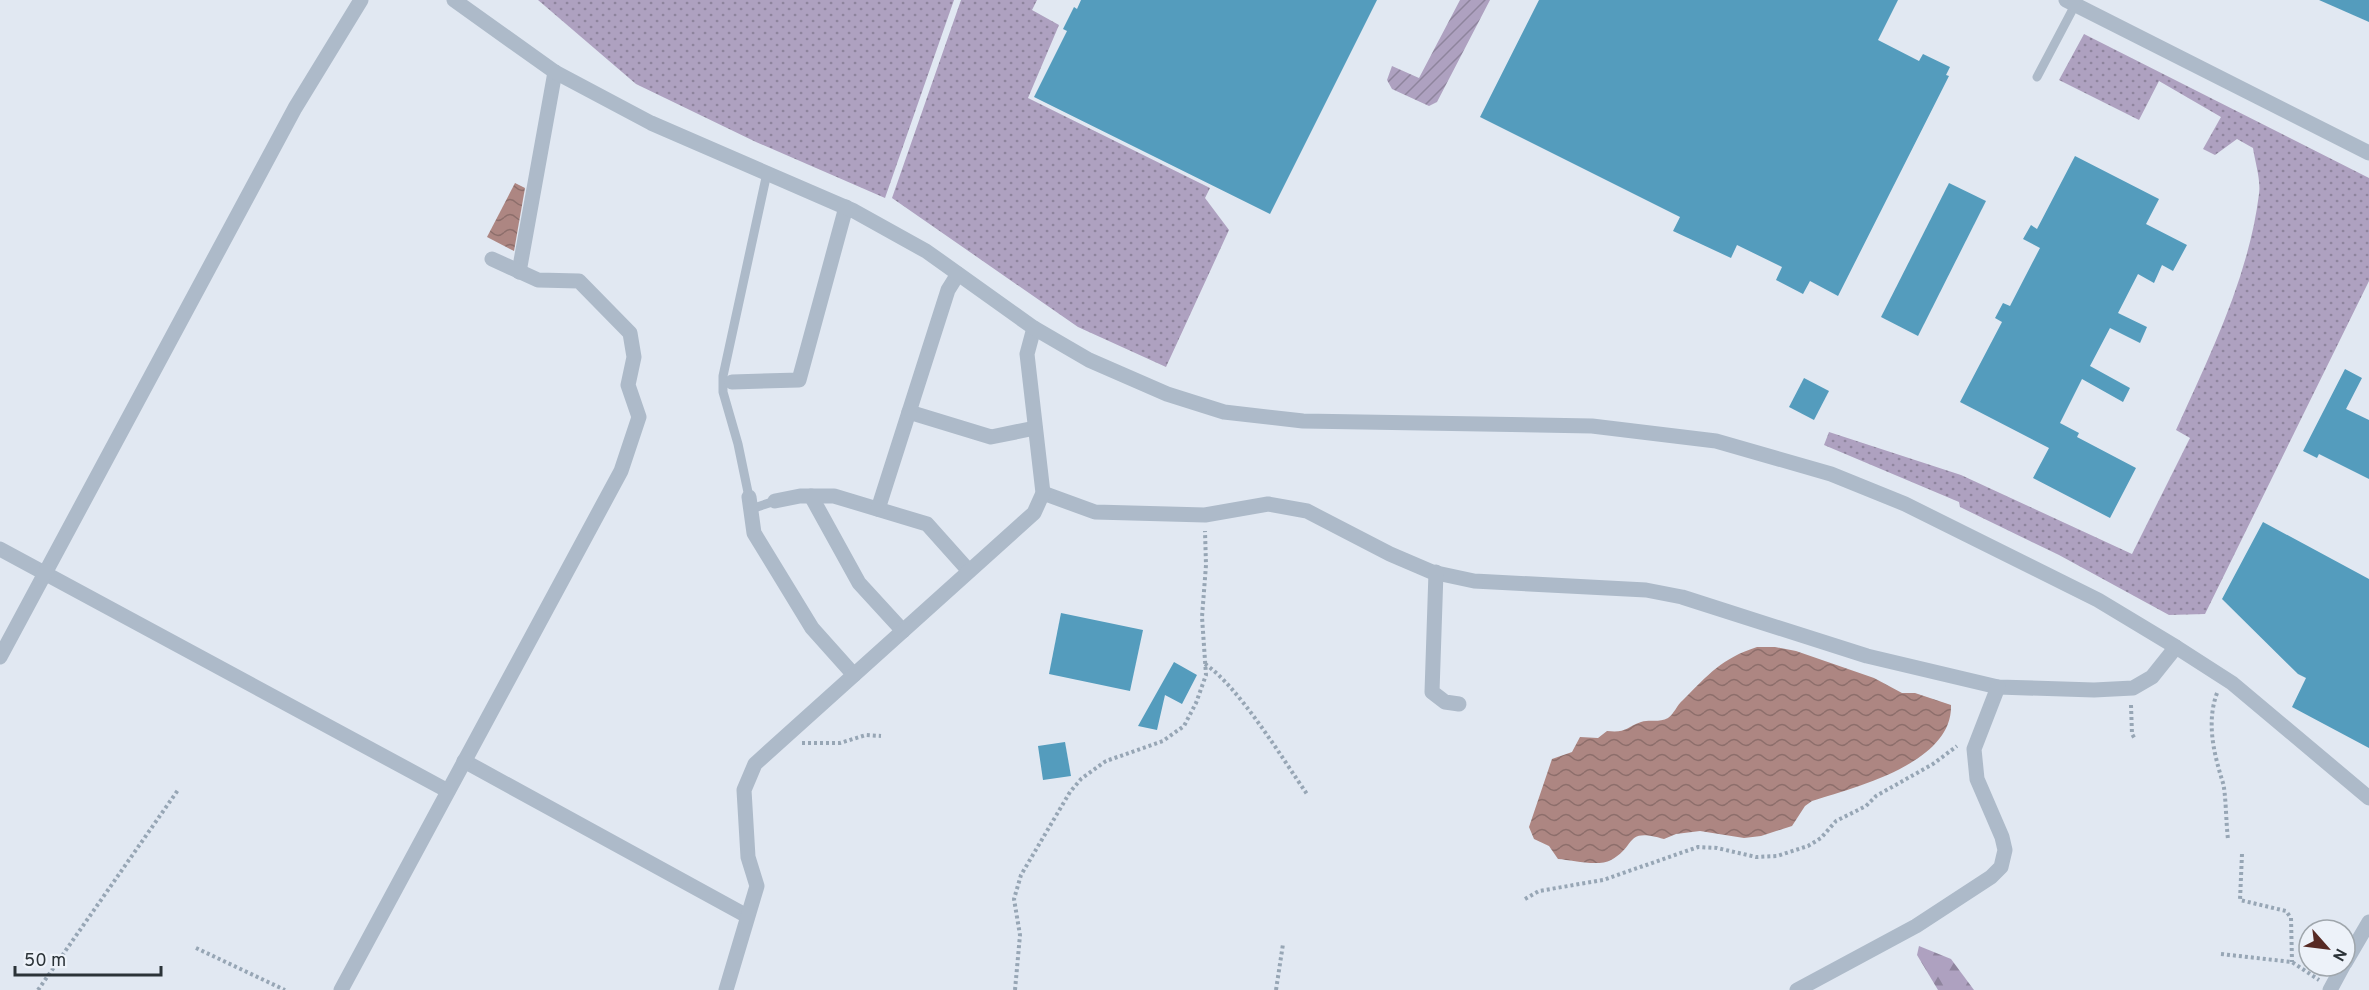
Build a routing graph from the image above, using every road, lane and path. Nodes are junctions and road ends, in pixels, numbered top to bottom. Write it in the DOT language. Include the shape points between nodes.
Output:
graph roads {
  1 [pos="361,0"];
  2 [pos="454,0"];
  3 [pos="2070,2"];
  4 [pos="555,72"];
  5 [pos="2037,77"];
  6 [pos="2369,153"];
  7 [pos="767,173"];
  8 [pos="846,207"];
  9 [pos="492,259"];
  10 [pos="519,272"];
  11 [pos="958,274"];
  12 [pos="1034,328"];
  13 [pos="732,381"];
  14 [pos="909,412"];
  15 [pos="1035,428"];
  16 [pos="1043,494"];
  17 [pos="811,496"];
  18 [pos="775,501"];
  19 [pos="750,503"];
  20 [pos="878,509"];
  21 [pos="1204,515"];
  22 [pos="0,549"];
  23 [pos="969,571"];
  24 [pos="1436,572"];
  25 [pos="45,574"];
  26 [pos="903,631"];
  27 [pos="2176,647"];
  28 [pos="0,657"];
  29 [pos="1205,664"];
  30 [pos="854,675"];
  31 [pos="2223,678"];
  32 [pos="1998,687"];
  33 [pos="2130,688"];
  34 [pos="1459,704"];
  35 [pos="881,736"];
  36 [pos="784,738"];
  37 [pos="2135,739"];
  38 [pos="1976,740"];
  39 [pos="464,761"];
  40 [pos="178,790"];
  41 [pos="448,791"];
  42 [pos="1307,794"];
  43 [pos="2369,798"];
  44 [pos="2228,839"];
  45 [pos="2242,854"];
  46 [pos="1525,899"];
  47 [pos="747,916"];
  48 [pos="2369,922"];
  49 [pos="2357,942"];
  50 [pos="1283,944"];
  51 [pos="196,948"];
  52 [pos="2221,954"];
  53 [pos="2292,962"];
  54 [pos="2331,988"];
  55 [pos="38,990"];
  56 [pos="285,990"];
  57 [pos="341,990"];
  58 [pos="726,990"];
  59 [pos="1015,990"];
  60 [pos="1276,990"];
  61 [pos="1797,990"];
  1 -- 25 [label="street" via="295,108"];
  2 -- 4 [label="street"];
  3 -- 5 [label="lane"];
  3 -- 6 [label="street"];
  4 -- 7 [label="street" via="651,123"];
  4 -- 10 [label="street"];
  7 -- 8 [label="street"];
  7 -- 19 [label="lane" via="723,376 723,392"];
  8 -- 11 [label="street" via="926,251"];
  8 -- 13 [label="street" via="799,380"];
  9 -- 10 [label="street"];
  10 -- 39 [label="street" via="538,280 579,281 630,333 634,357 628,385 639,417 621,471"];
  11 -- 12 [label="street"];
  11 -- 14 [label="street" via="948,290"];
  12 -- 15 [label="street" via="1027,354"];
  12 -- 27 [label="street" via="1089,360 1167,394 1224,412 1303,421 1592,426 1716,441 1831,474 1905,504 2098,600"];
  14 -- 15 [label="street" via="991,436"];
  14 -- 20 [label="street"];
  15 -- 16 [label="street"];
  16 -- 21 [label="street" via="1095,512"];
  16 -- 23 [label="street" via="1034,513"];
  17 -- 18 [label="street"];
  17 -- 20 [label="street" via="834,496"];
  17 -- 26 [label="street" via="859,583"];
  18 -- 19 [label="lane"];
  19 -- 30 [label="street" via="754,533 812,628"];
  20 -- 23 [label="street" via="927,524"];
  21 -- 24 [label="street" via="1268,504 1307,511 1390,554"];
  21 -- 29 [label="path"];
  22 -- 25 [label="street"];
  23 -- 26 [label="street"];
  24 -- 32 [label="street" via="1474,581 1646,590 1682,597 1867,656"];
  24 -- 34 [label="street" via="1432,692 1445,702"];
  25 -- 28 [label="street"];
  25 -- 41 [label="street"];
  26 -- 30 [label="street"];
  27 -- 31 [label="street"];
  27 -- 33 [label="street" via="2152,677"];
  29 -- 42 [label="path" via="1234,692"];
  29 -- 59 [label="path" via="1206,675 1184,726 1163,741 1106,761 1081,779 1043,838 1022,875 1014,899 1020,935"];
  30 -- 36 [label="street"];
  31 -- 43 [label="street"];
  31 -- 44 [label="path" via="2212,708 2212,744 2223,783"];
  32 -- 33 [label="street"];
  32 -- 38 [label="street"];
  33 -- 37 [label="path"];
  35 -- 36 [label="path" via="829,743 796,743"];
  36 -- 47 [label="street" via="755,764 744,790 748,857 757,886"];
  38 -- 46 [label="path" via="1950,749 1866,806 1836,820 1808,846 1777,856 1756,857 1698,847 1604,880 1539,891"];
  38 -- 61 [label="street" via="1977,779 2005,850 2001,867 1991,878 1916,926"];
  39 -- 41 [label="street"];
  39 -- 47 [label="street"];
  40 -- 55 [label="path"];
  41 -- 57 [label="street"];
  45 -- 53 [label="path" via="2240,900 2286,911 2291,918"];
  47 -- 58 [label="street"];
  48 -- 49 [label="street"];
  50 -- 60 [label="path"];
  51 -- 56 [label="path"];
  52 -- 53 [label="path"];
  53 -- 54 [label="path"];
}
